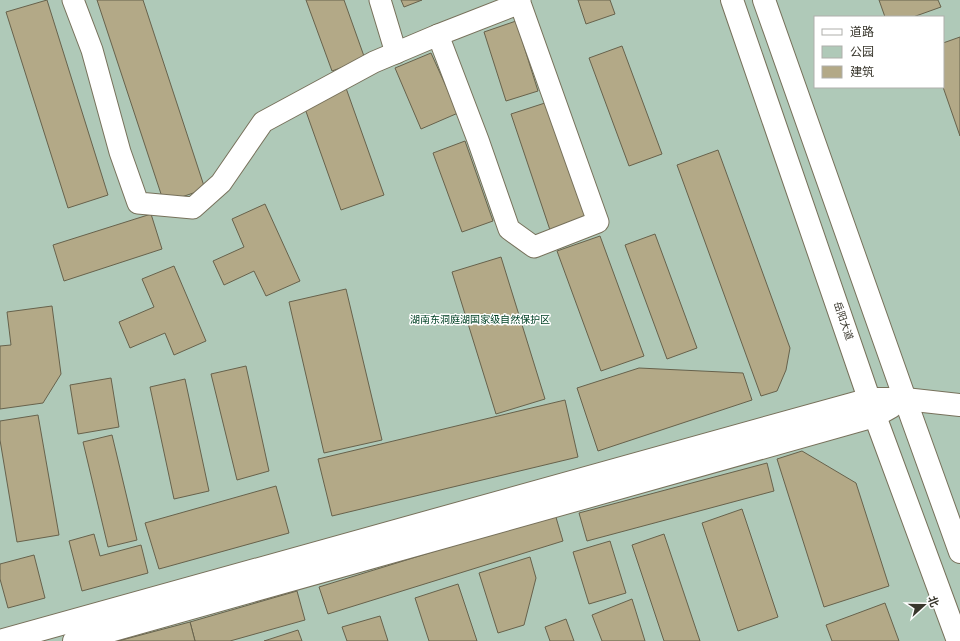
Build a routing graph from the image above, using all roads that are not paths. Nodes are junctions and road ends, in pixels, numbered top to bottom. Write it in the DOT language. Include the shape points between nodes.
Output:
graph roads {
  1 [pos="73,0"];
  2 [pos="380,0"];
  3 [pos="732,0"];
  4 [pos="764,0"];
  5 [pos="520,2"];
  6 [pos="438,35"];
  7 [pos="396,53"];
  8 [pos="904,399"];
  9 [pos="960,405"];
  10 [pos="872,407"];
  11 [pos="960,552"];
  12 [pos="0,641"];
  13 [pos="74,641"];
  14 [pos="958,641"];
  1 -- 7 [label="street" via="92,50 120,152 138,203 193,208 221,183 263,122 374,62"];
  2 -- 7 [label="street"];
  3 -- 10 [label="main road, 岳阳大道"];
  4 -- 8 [label="main road"];
  5 -- 6 [label="street"];
  5 -- 6 [label="street" via="598,222 584,228 534,247 509,228"];
  6 -- 7 [label="street"];
  8 -- 9 [label="main road"];
  8 -- 10 [label="main road"];
  8 -- 11 [label="main road"];
  10 -- 12 [label="main road"];
  10 -- 13 [label="main road"];
  10 -- 14 [label="main road, 岳阳大道"];
}
